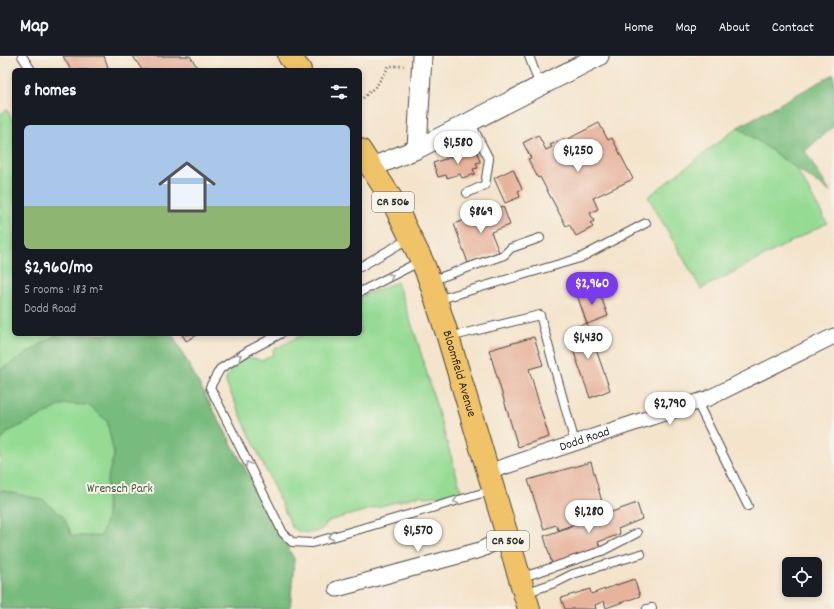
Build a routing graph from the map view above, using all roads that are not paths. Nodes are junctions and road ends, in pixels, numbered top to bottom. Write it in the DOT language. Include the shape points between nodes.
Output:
graph roads {
  1 [pos="22,56"];
  2 [pos="289,56"];
  3 [pos="422,56"];
  4 [pos="529,56"];
  5 [pos="600,56"];
  6 [pos="30,68"];
  7 [pos="298,68"];
  8 [pos="540,86"];
  9 [pos="470,122"];
  10 [pos="417,149"];
  11 [pos="364,159"];
  12 [pos="467,193"];
  13 [pos="646,223"];
  14 [pos="410,238"];
  15 [pos="540,238"];
  16 [pos="422,260"];
  17 [pos="362,265"];
  18 [pos="362,291"];
  19 [pos="433,291"];
  20 [pos="276,336"];
  21 [pos="834,336"];
  22 [pos="448,337"];
  23 [pos="697,402"];
  24 [pos="576,443"];
  25 [pos="491,481"];
  26 [pos="748,506"];
  27 [pos="637,533"];
  28 [pos="508,537"];
  29 [pos="641,554"];
  30 [pos="336,589"];
  31 [pos="524,594"];
  1 -- 6 [label="lane"];
  2 -- 7 [label="main road"];
  3 -- 10 [label="street"];
  4 -- 8 [label="lane"];
  5 -- 8 [label="street"];
  8 -- 9 [label="street"];
  9 -- 10 [label="street"];
  9 -- 12 [label="lane" via="489,159 485,186"];
  10 -- 11 [label="street"];
  11 -- 14 [label="main road, Bloomfield Avenue / CR 506" via="391,198"];
  13 -- 19 [label="lane" via="580,258"];
  14 -- 16 [label="main road, Bloomfield Avenue / CR 506"];
  14 -- 17 [label="lane"];
  15 -- 19 [label="lane" via="511,248 504,255"];
  18 -- 16 [label="lane, one-way"];
  16 -- 19 [label="main road, Bloomfield Avenue / CR 506"];
  19 -- 22 [label="main road, Bloomfield Avenue / CR 506"];
  25 -- 20 [label="lane, one-way" via="312,542 292,542 283,532 210,387 220,369"];
  21 -- 23 [label="street, Dodd Road"];
  22 -- 24 [label="lane" via="540,315"];
  22 -- 25 [label="main road, Bloomfield Avenue / CR 506"];
  23 -- 24 [label="street, Dodd Road"];
  23 -- 26 [label="lane"];
  24 -- 25 [label="street, Dodd Road"];
  25 -- 28 [label="main road, Bloomfield Avenue / CR 506"];
  27 -- 31 [label="lane"];
  28 -- 30 [label="street" via="480,550"];
  28 -- 31 [label="main road, Bloomfield Avenue / CR 506"];
  29 -- 31 [label="lane" via="573,574"];
}
